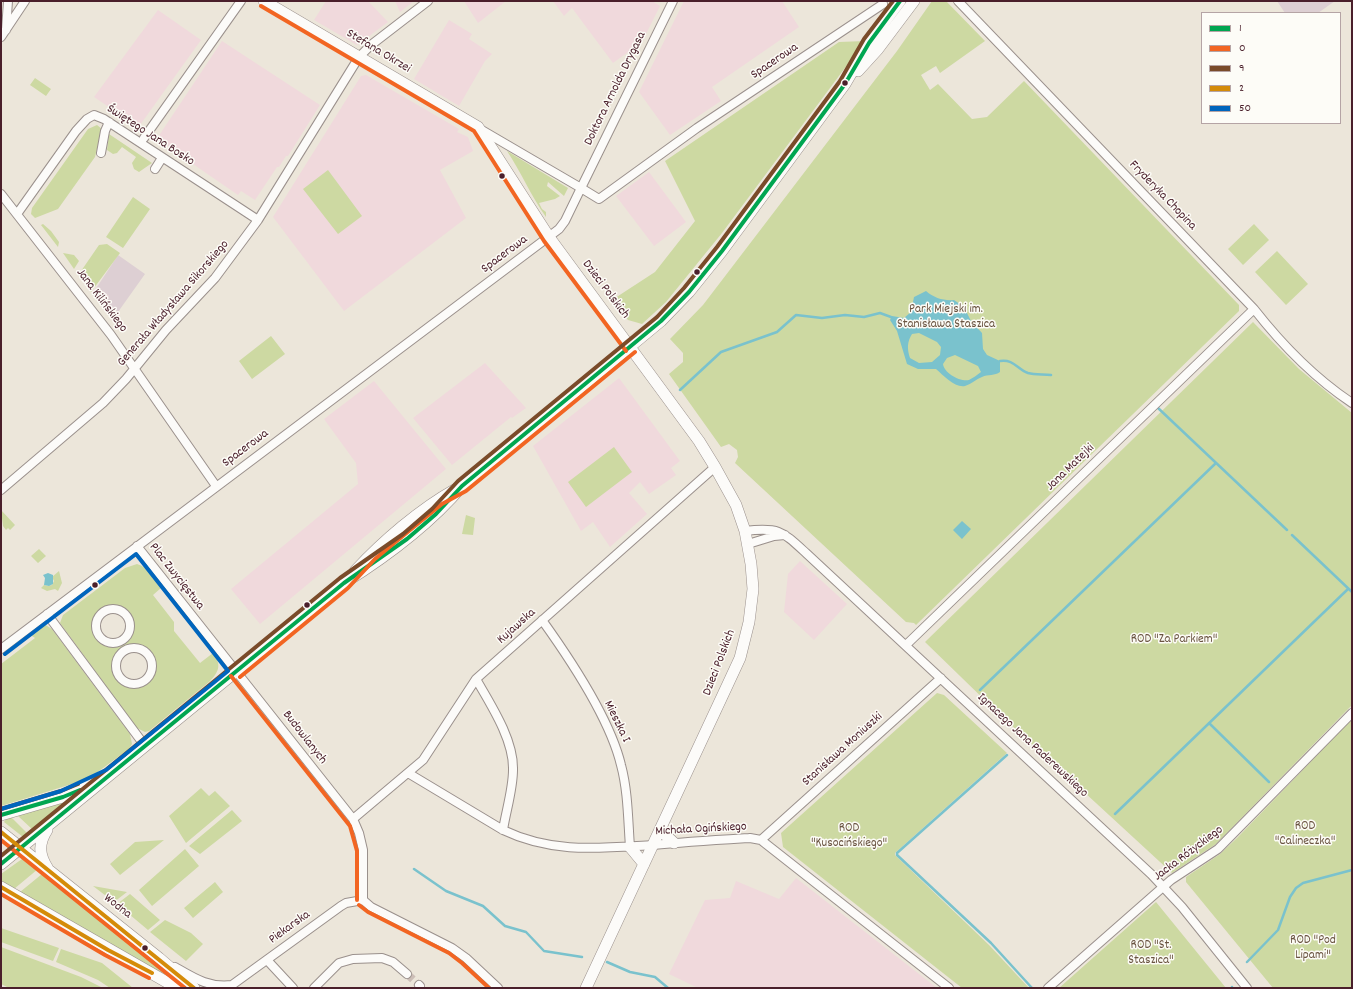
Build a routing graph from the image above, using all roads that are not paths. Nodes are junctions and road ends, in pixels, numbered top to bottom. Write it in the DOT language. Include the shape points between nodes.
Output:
graph roads {
  1 [pos="8,1"];
  2 [pos="25,1"];
  3 [pos="241,1"];
  4 [pos="264,1"];
  5 [pos="428,1"];
  6 [pos="673,1"];
  7 [pos="900,1"];
  8 [pos="914,1"];
  9 [pos="958,1"];
  10 [pos="883,4"];
  11 [pos="3,33"];
  12 [pos="360,57"];
  13 [pos="845,84"];
  14 [pos="109,122"];
  15 [pos="478,127"];
  16 [pos="144,138"];
  17 [pos="101,153"];
  18 [pos="162,158"];
  19 [pos="155,169"];
  20 [pos="580,188"];
  21 [pos="1,194"];
  22 [pos="17,214"];
  23 [pos="258,220"];
  24 [pos="549,237"];
  25 [pos="1254,309"];
  26 [pos="631,347"];
  27 [pos="134,368"];
  28 [pos="1352,403"];
  29 [pos="715,467"];
  30 [pos="216,486"];
  31 [pos="1,490"];
  32 [pos="745,531"];
  33 [pos="786,535"];
  34 [pos="748,544"];
  35 [pos="137,546"];
  36 [pos="47,614"];
  37 [pos="98,619"];
  38 [pos="542,620"];
  39 [pos="906,645"];
  40 [pos="1,649"];
  41 [pos="122,652"];
  42 [pos="236,672"];
  43 [pos="941,678"];
  44 [pos="476,680"];
  45 [pos="1352,713"];
  46 [pos="145,746"];
  47 [pos="408,773"];
  48 [pos="109,775"];
  49 [pos="19,810"];
  50 [pos="1,811"];
  51 [pos="1,815"];
  52 [pos="353,819"];
  53 [pos="52,823"];
  54 [pos="503,830"];
  55 [pos="660,830"];
  56 [pos="1,832"];
  57 [pos="761,840"];
  58 [pos="674,844"];
  59 [pos="653,845"];
  60 [pos="630,847"];
  61 [pos="20,849"];
  62 [pos="1,864"];
  63 [pos="644,864"];
  64 [pos="54,876"];
  65 [pos="1,887"];
  66 [pos="1164,887"];
  67 [pos="1,894"];
  68 [pos="364,900"];
  69 [pos="35,907"];
  70 [pos="159,958"];
  71 [pos="267,960"];
  72 [pos="179,974"];
  73 [pos="407,974"];
  74 [pos="174,986"];
  75 [pos="194,988"];
  76 [pos="293,988"];
  77 [pos="314,988"];
  78 [pos="498,988"];
  79 [pos="586,988"];
  80 [pos="949,988"];
  81 [pos="1048,988"];
  82 [pos="1247,988"];
  1 -- 11 [label="street"];
  2 -- 11 [label="street"];
  3 -- 16 [label="street"];
  4 -- 12 [label="street, Stefana Okrzei"];
  5 -- 12 [label="street, Generała Władysława Sikorskiego" via="371,45"];
  6 -- 20 [label="street, Doktora Arnolda Drygasa"];
  7 -- 13 [label="street" via="869,43"];
  8 -- 13 [label="street" via="878,49"];
  9 -- 25 [label="street, Fryderyka Chopina"];
  10 -- 20 [label="street, Spacerowa" via="697,128 599,199"];
  12 -- 15 [label="street, Stefana Okrzei"];
  12 -- 23 [label="street, Generała Władysława Sikorskiego"];
  13 -- 26 [label="street" via="694,287"];
  14 -- 17 [label="street"];
  14 -- 18 [label="street, Świętego Jana Bosko"];
  14 -- 22 [label="street, Świętego Jana Bosko" via="94,115 87,119"];
  15 -- 20 [label="street, Stefana Okrzei"];
  15 -- 24 [label="street, Stefana Okrzei"];
  18 -- 19 [label="street"];
  18 -- 23 [label="street, Świętego Jana Bosko"];
  20 -- 24 [label="street, Spacerowa" via="565,221"];
  21 -- 22 [label="street, Jana Kilińskiego"];
  22 -- 27 [label="street, Jana Kilińskiego" via="82,296"];
  23 -- 27 [label="street, Generała Władysława Sikorskiego" via="215,278"];
  24 -- 26 [label="street, Dzieci Polskich"];
  24 -- 30 [label="street, Spacerowa"];
  25 -- 28 [label="street, Fryderyka Chopina" via="1298,360 1320,381"];
  25 -- 39 [label="street, Jana Matejki"];
  26 -- 29 [label="street, Dzieci Polskich"];
  26 -- 42 [label="street" via="462,486 439,499 400,530 344,583"];
  27 -- 30 [label="street, Jana Kilińskiego"];
  27 -- 31 [label="street, Generała Władysława Sikorskiego" via="92,413"];
  29 -- 32 [label="street, Dzieci Polskich" via="736,505"];
  29 -- 38 [label="street, Kujawska"];
  30 -- 35 [label="street, Spacerowa"];
  32 -- 33 [label="street, Ignacego Jana Paderewskiego" via="770,529"];
  32 -- 34 [label="street, Dzieci Polskich"];
  33 -- 34 [label="street"];
  33 -- 39 [label="street, Ignacego Jana Paderewskiego"];
  34 -- 55 [label="street, Dzieci Polskich" via="752,600 750,622 743,649"];
  35 -- 36 [label="street, Plac Zwycięstwa"];
  35 -- 42 [label="street, Plac Zwycięstwa"];
  36 -- 40 [label="street, Plac Zwycięstwa"];
  36 -- 46 [label="street"];
  37 -- 37 [label="street" via="107,610 120,610 128,617 130,630 127,637 121,641 108,642 102,639 96,628"];
  38 -- 44 [label="street, Kujawska"];
  38 -- 60 [label="street, Mieszka I" via="580,677 615,745 624,775"];
  39 -- 43 [label="street, Ignacego Jana Paderewskiego"];
  41 -- 41 [label="street" via="134,648 147,654 152,667 145,681 133,684 120,678 116,665"];
  42 -- 46 [label="street"];
  42 -- 52 [label="street, Budowlanych"];
  43 -- 57 [label="street, Stanisława Moniuszki"];
  43 -- 66 [label="street, Ignacego Jana Paderewskiego"];
  44 -- 47 [label="street, Kujawska" via="423,760"];
  44 -- 54 [label="street" via="507,739 513,760"];
  45 -- 66 [label="street, Jacka Różyckiego" via="1230,839"];
  46 -- 48 [label="street"];
  47 -- 52 [label="street, Kujawska"];
  47 -- 54 [label="street, Michała Ogińskiego"];
  48 -- 49 [label="street" via="63,797"];
  48 -- 53 [label="street"];
  49 -- 50 [label="street"];
  49 -- 51 [label="street"];
  52 -- 68 [label="street" via="363,850"];
  53 -- 61 [label="street"];
  53 -- 64 [label="street" via="39,847 42,859"];
  54 -- 60 [label="street, Michała Ogińskiego" via="516,837 565,848 585,850"];
  55 -- 58 [label="street"];
  55 -- 59 [label="street, Dzieci Polskich"];
  56 -- 61 [label="street, Wodna"];
  57 -- 58 [label="street, Michała Ogińskiego" via="750,838"];
  57 -- 80 [label="street, Michała Ogińskiego"];
  58 -- 59 [label="street, Michała Ogińskiego"];
  59 -- 60 [label="street, Michała Ogińskiego"];
  59 -- 63 [label="street, Dzieci Polskich"];
  60 -- 63 [label="street"];
  61 -- 62 [label="street"];
  61 -- 64 [label="street, Wodna"];
  63 -- 79 [label="street, Dzieci Polskich"];
  64 -- 70 [label="street, Wodna"];
  65 -- 69 [label="street"];
  66 -- 81 [label="street, Jacka Różyckiego"];
  66 -- 82 [label="street, Ignacego Jana Paderewskiego"];
  67 -- 69 [label="street"];
  68 -- 71 [label="street, Piekarska" via="346,903"];
  68 -- 78 [label="street" via="371,907 452,948"];
  69 -- 74 [label="street"];
  70 -- 71 [label="street, Piekarska" via="198,981 214,986 238,982"];
  70 -- 72 [label="street, Wodna"];
  71 -- 76 [label="street"];
  72 -- 74 [label="street" via="181,985"];
  72 -- 75 [label="street, Wodna"];
  73 -- 77 [label="street" via="382,958 353,959 339,964"];
}
